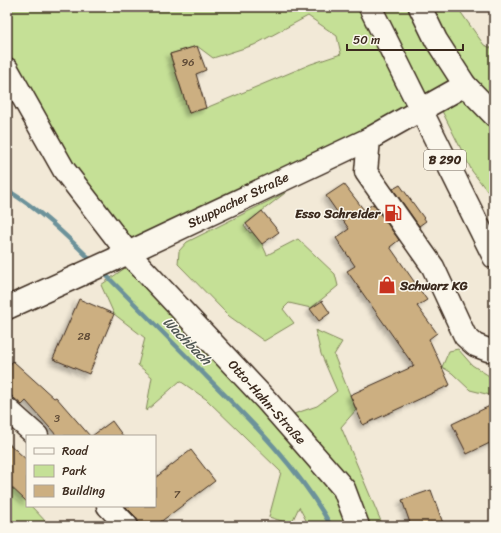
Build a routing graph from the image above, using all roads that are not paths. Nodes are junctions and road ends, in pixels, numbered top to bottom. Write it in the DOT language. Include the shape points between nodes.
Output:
graph roads {
  1 [pos="370,7"];
  2 [pos="420,7"];
  3 [pos="7,69"];
  4 [pos="465,85"];
  5 [pos="420,110"];
  6 [pos="494,115"];
  7 [pos="369,139"];
  8 [pos="120,257"];
  9 [pos="494,257"];
  10 [pos="7,308"];
  11 [pos="492,350"];
  12 [pos="7,409"];
  13 [pos="36,435"];
  14 [pos="109,507"];
  15 [pos="127,526"];
  16 [pos="358,526"];
  1 -- 5 [label="street, B 290"];
  2 -- 4 [label="street" via="436,40"];
  3 -- 8 [label="street, Otto-Hahn-Straße" via="64,170"];
  4 -- 5 [label="street, Stuppacher Straße"];
  4 -- 6 [label="street"];
  5 -- 7 [label="street, Stuppacher Straße"];
  5 -- 9 [label="street, B 290"];
  7 -- 8 [label="street, Stuppacher Straße"];
  7 -- 11 [label="street" via="366,172 433,267 465,336 475,345"];
  8 -- 10 [label="street, Stuppacher Straße"];
  8 -- 16 [label="street, Otto-Hahn-Straße" via="267,400 344,489"];
  12 -- 13 [label="street"];
  14 -- 15 [label="street"];
}
